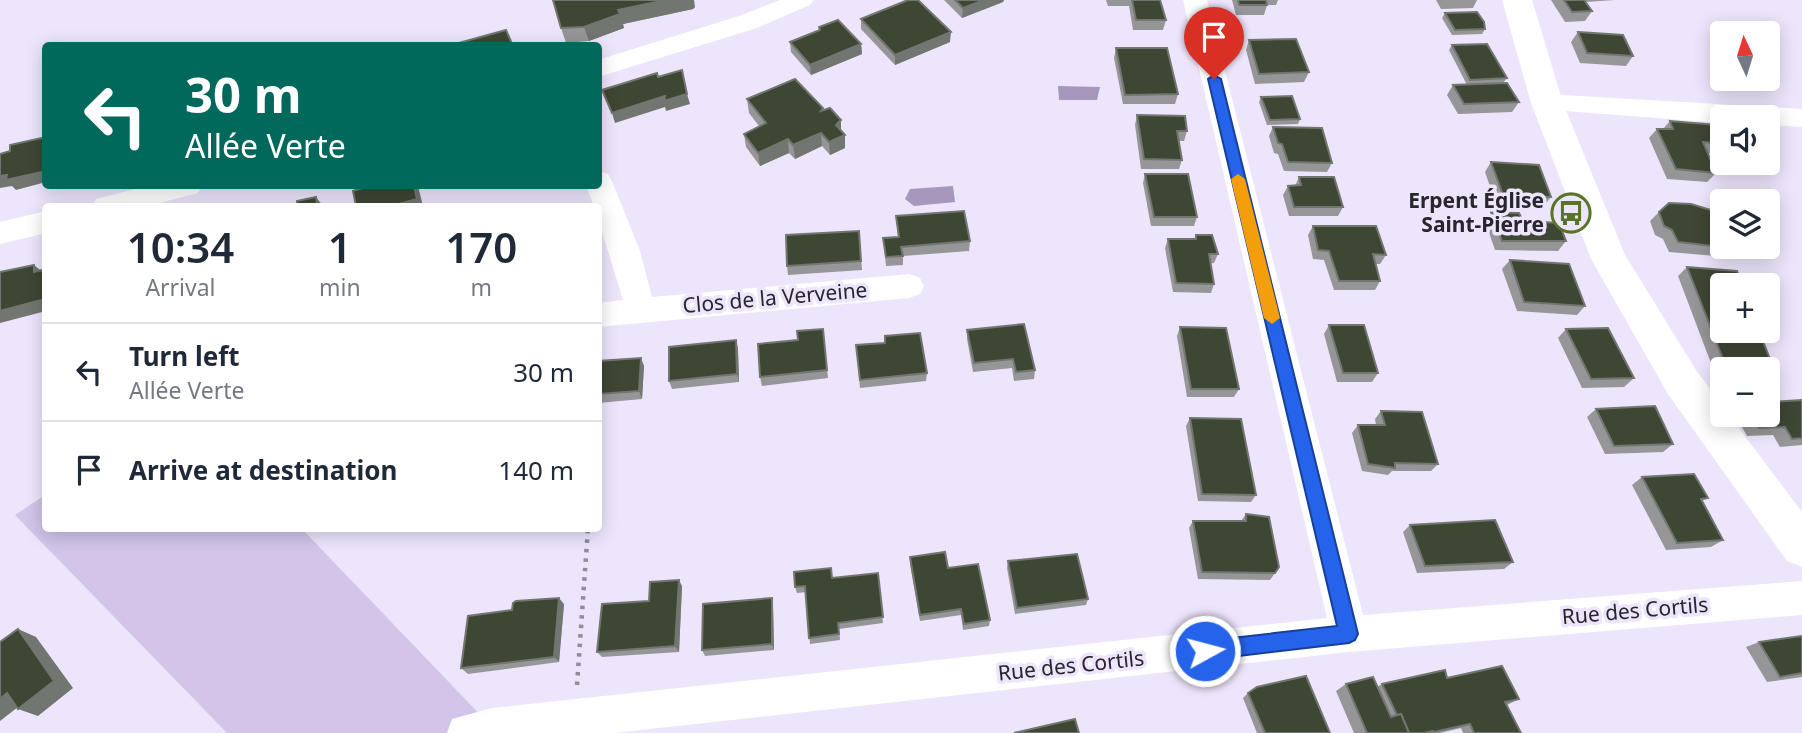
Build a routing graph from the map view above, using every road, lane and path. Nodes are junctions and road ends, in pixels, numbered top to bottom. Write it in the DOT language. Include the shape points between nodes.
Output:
graph roads {
  1 [pos="802,0"];
  2 [pos="1195,0"];
  3 [pos="1517,0"];
  4 [pos="602,68"];
  5 [pos="1547,103"];
  6 [pos="1802,118"];
  7 [pos="176,189"];
  8 [pos="601,189"];
  9 [pos="118,203"];
  10 [pos="42,223"];
  11 [pos="0,233"];
  12 [pos="909,286"];
  13 [pos="641,310"];
  14 [pos="602,315"];
  15 [pos="588,532"];
  16 [pos="1802,547"];
  17 [pos="1802,598"];
  18 [pos="1349,634"];
  19 [pos="575,719"];
  20 [pos="466,733"];
  1 -- 4 [label="street" via="748,22"];
  2 -- 18 [label="street"];
  3 -- 5 [label="street"];
  5 -- 6 [label="street"];
  5 -- 16 [label="street" via="1609,259 1682,382"];
  7 -- 9 [label="street"];
  8 -- 13 [label="street"];
  10 -- 11 [label="street"];
  12 -- 13 [label="street, Clos de la Verveine"];
  13 -- 14 [label="street, Clos de la Verveine"];
  15 -- 19 [label="path"];
  17 -- 18 [label="street, Rue des Cortils"];
  18 -- 19 [label="street, Rue des Cortils"];
  19 -- 20 [label="street, Rue des Cortils"];
}
